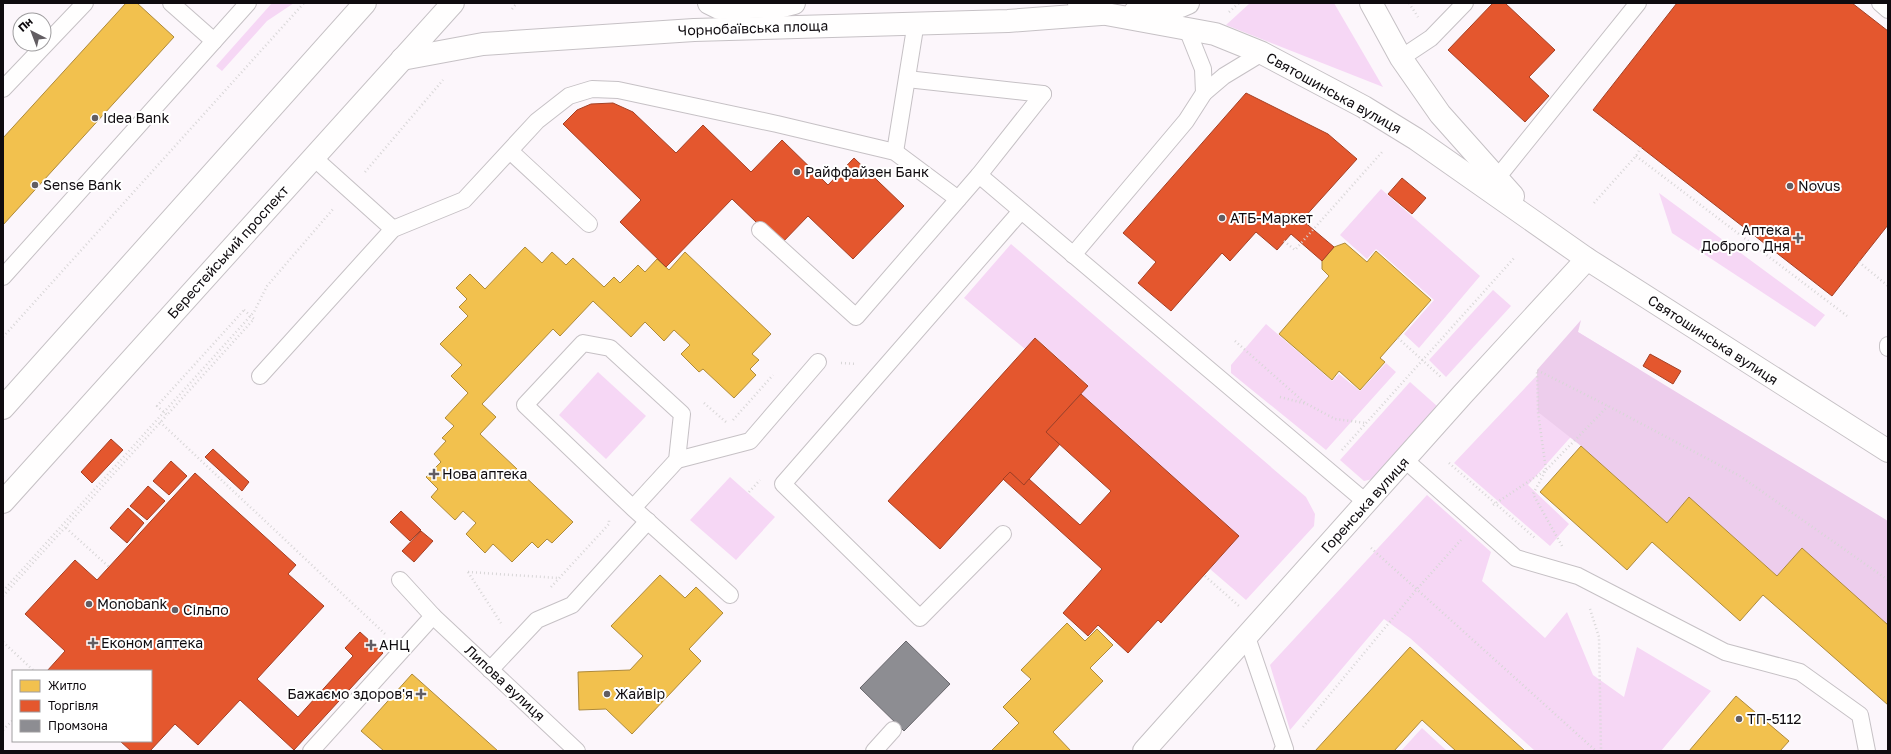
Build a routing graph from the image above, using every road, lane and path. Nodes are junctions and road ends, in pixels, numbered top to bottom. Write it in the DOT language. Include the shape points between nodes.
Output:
graph roads {
  1 [pos="85,3"];
  2 [pos="171,3"];
  3 [pos="248,3"];
  4 [pos="304,3"];
  5 [pos="365,3"];
  6 [pos="453,3"];
  7 [pos="517,3"];
  8 [pos="709,3"];
  9 [pos="794,3"];
  10 [pos="1079,3"];
  11 [pos="1188,3"];
  12 [pos="1371,3"];
  13 [pos="1464,3"];
  14 [pos="1638,3"];
  15 [pos="1880,3"];
  16 [pos="512,9"];
  17 [pos="1888,10"];
  18 [pos="1106,14"];
  19 [pos="916,22"];
  20 [pos="1187,29"];
  21 [pos="214,41"];
  22 [pos="471,46"];
  23 [pos="1262,54"];
  24 [pos="1401,58"];
  25 [pos="402,59"];
  26 [pos="907,80"];
  27 [pos="3,89"];
  28 [pos="1204,94"];
  29 [pos="1641,147"];
  30 [pos="1383,150"];
  31 [pos="510,151"];
  32 [pos="895,152"];
  33 [pos="1636,156"];
  34 [pos="314,158"];
  35 [pos="979,175"];
  36 [pos="1497,178"];
  37 [pos="350,190"];
  38 [pos="958,199"];
  39 [pos="1594,203"];
  40 [pos="1021,211"];
  41 [pos="589,224"];
  42 [pos="1540,225"];
  43 [pos="393,229"];
  44 [pos="760,230"];
  45 [pos="1284,241"];
  46 [pos="1073,254"];
  47 [pos="1515,257"];
  48 [pos="1587,259"];
  49 [pos="1859,262"];
  50 [pos="3,278"];
  51 [pos="1888,286"];
  52 [pos="250,316"];
  53 [pos="1847,316"];
  54 [pos="3,337"];
  55 [pos="1398,338"];
  56 [pos="1235,341"];
  57 [pos="1423,360"];
  58 [pos="818,362"];
  59 [pos="1537,370"];
  60 [pos="260,376"];
  61 [pos="1462,395"];
  62 [pos="1608,406"];
  63 [pos="3,408"];
  64 [pos="163,412"];
  65 [pos="166,415"];
  66 [pos="160,422"];
  67 [pos="1366,423"];
  68 [pos="1888,451"];
  69 [pos="677,460"];
  70 [pos="1405,460"];
  71 [pos="1449,463"];
  72 [pos="1326,468"];
  73 [pos="3,502"];
  74 [pos="1367,503"];
  75 [pos="1495,503"];
  76 [pos="634,508"];
  77 [pos="648,521"];
  78 [pos="1476,523"];
  79 [pos="66,528"];
  80 [pos="1003,534"];
  81 [pos="1537,540"];
  82 [pos="1371,548"];
  83 [pos="109,567"];
  84 [pos="1205,576"];
  85 [pos="559,578"];
  86 [pos="400,580"];
  87 [pos="1888,580"];
  88 [pos="1417,589"];
  89 [pos="3,591"];
  90 [pos="730,595"];
  91 [pos="3,596"];
  92 [pos="1243,610"];
  93 [pos="433,616"];
  94 [pos="505,628"];
  95 [pos="1247,637"];
  96 [pos="3,642"];
  97 [pos="402,650"];
  98 [pos="33,670"];
  99 [pos="490,670"];
  100 [pos="12,721"];
  101 [pos="3,730"];
  102 [pos="893,730"];
  103 [pos="1283,750"];
  104 [pos="311,751"];
  105 [pos="577,751"];
  106 [pos="874,751"];
  107 [pos="1144,751"];
  108 [pos="1596,751"];
  109 [pos="1867,751"];
  1 -- 27 [label="lane"];
  2 -- 21 [label="lane"];
  3 -- 21 [label="lane"];
  4 -- 54 [label="path"];
  5 -- 63 [label="main road"];
  6 -- 25 [label="main road, Берестейський проспект"];
  7 -- 16 [label="path"];
  8 -- 9 [label="main road, Чорнобаївська площа" via="719,8 782,6"];
  10 -- 18 [label="main road, Чорнобаївська площа"];
  11 -- 18 [label="main road, Чорнобаївська площа" via="1148,11"];
  12 -- 24 [label="main road, Святошинська вулиця"];
  13 -- 24 [label="lane" via="1431,38"];
  14 -- 36 [label="lane"];
  15 -- 17 [label="lane"];
  18 -- 19 [label="main road, Чорнобаївська площа" via="1008,21"];
  18 -- 20 [label="main road, Святошинська вулиця"];
  19 -- 22 [label="main road, Чорнобаївська площа" via="694,30"];
  19 -- 26 [label="lane"];
  20 -- 23 [label="main road, Святошинська вулиця" via="1215,34"];
  20 -- 28 [label="lane" via="1203,69"];
  21 -- 50 [label="lane"];
  22 -- 25 [label="main road, Чорнобаївська площа"];
  22 -- 37 [label="path"];
  23 -- 28 [label="lane" via="1224,76"];
  23 -- 42 [label="main road, Святошинська вулиця" via="1364,107 1416,139"];
  24 -- 36 [label="main road, Святошинська вулиця" via="1440,114"];
  25 -- 34 [label="main road, Берестейський проспект"];
  26 -- 32 [label="lane"];
  26 -- 35 [label="lane" via="1043,94"];
  28 -- 46 [label="lane" via="1186,122"];
  29 -- 33 [label="path"];
  30 -- 45 [label="path" via="1295,250"];
  31 -- 32 [label="lane" via="537,121 569,96 592,89 618,90"];
  31 -- 41 [label="lane"];
  31 -- 43 [label="lane" via="464,200"];
  32 -- 38 [label="lane"];
  33 -- 39 [label="path"];
  33 -- 53 [label="path"];
  34 -- 37 [label="lane"];
  34 -- 73 [label="main road, Берестейський проспект"];
  35 -- 38 [label="lane"];
  35 -- 40 [label="lane"];
  36 -- 42 [label="main road, Святошинська вулиця"];
  37 -- 43 [label="lane"];
  37 -- 52 [label="path" via="267,286"];
  38 -- 44 [label="lane" via="856,317"];
  40 -- 46 [label="lane"];
  40 -- 80 [label="lane" via="783,484 920,618"];
  42 -- 48 [label="main road, Святошинська вулиця"];
  43 -- 60 [label="lane"];
  46 -- 72 [label="lane"];
  47 -- 57 [label="path"];
  48 -- 61 [label="main road, Горенська вулиця"];
  48 -- 68 [label="main road, Святошинська вулиця"];
  49 -- 51 [label="path"];
  52 -- 64 [label="path"];
  52 -- 64 [label="path" via="244,310 183,377 157,406"];
  52 -- 65 [label="path" via="254,319"];
  55 -- 57 [label="path"];
  56 -- 67 [label="path" via="1307,404 1335,419"];
  57 -- 61 [label="path"];
  57 -- 67 [label="path"];
  58 -- 69 [label="lane" via="750,441"];
  59 -- 62 [label="path"];
  61 -- 70 [label="main road, Горенська вулиця"];
  62 -- 75 [label="path" via="1546,470"];
  62 -- 87 [label="path" via="1740,476"];
  64 -- 65 [label="path"];
  64 -- 89 [label="path"];
  65 -- 66 [label="path"];
  66 -- 79 [label="path"];
  66 -- 97 [label="path"];
  67 -- 72 [label="path"];
  69 -- 76 [label="lane"];
  69 -- 76 [label="lane" via="682,414 610,348 583,343 525,405"];
  70 -- 74 [label="main road, Горенська вулиця"];
  70 -- 78 [label="lane"];
  71 -- 75 [label="path"];
  72 -- 74 [label="lane"];
  74 -- 95 [label="main road, Горенська вулиця"];
  75 -- 78 [label="path"];
  75 -- 81 [label="path"];
  76 -- 77 [label="lane"];
  77 -- 90 [label="lane"];
  77 -- 99 [label="lane" via="572,605 538,620"];
  78 -- 88 [label="path"];
  78 -- 109 [label="lane" via="1516,558 1578,576 1725,652 1800,672 1860,715"];
  79 -- 83 [label="path"];
  79 -- 91 [label="path"];
  82 -- 88 [label="path"];
  84 -- 92 [label="path"];
  85 -- 94 [label="path" via="468,572"];
  86 -- 93 [label="lane, Липова вулиця"];
  88 -- 103 [label="path"];
  88 -- 108 [label="path"];
  93 -- 97 [label="lane"];
  93 -- 99 [label="lane, Липова вулиця"];
  95 -- 103 [label="lane"];
  95 -- 107 [label="main road, Горенська вулиця"];
  96 -- 98 [label="path"];
  97 -- 104 [label="lane"];
  99 -- 105 [label="lane, Липова вулиця"];
  100 -- 101 [label="path"];
  102 -- 106 [label="lane"];
}
